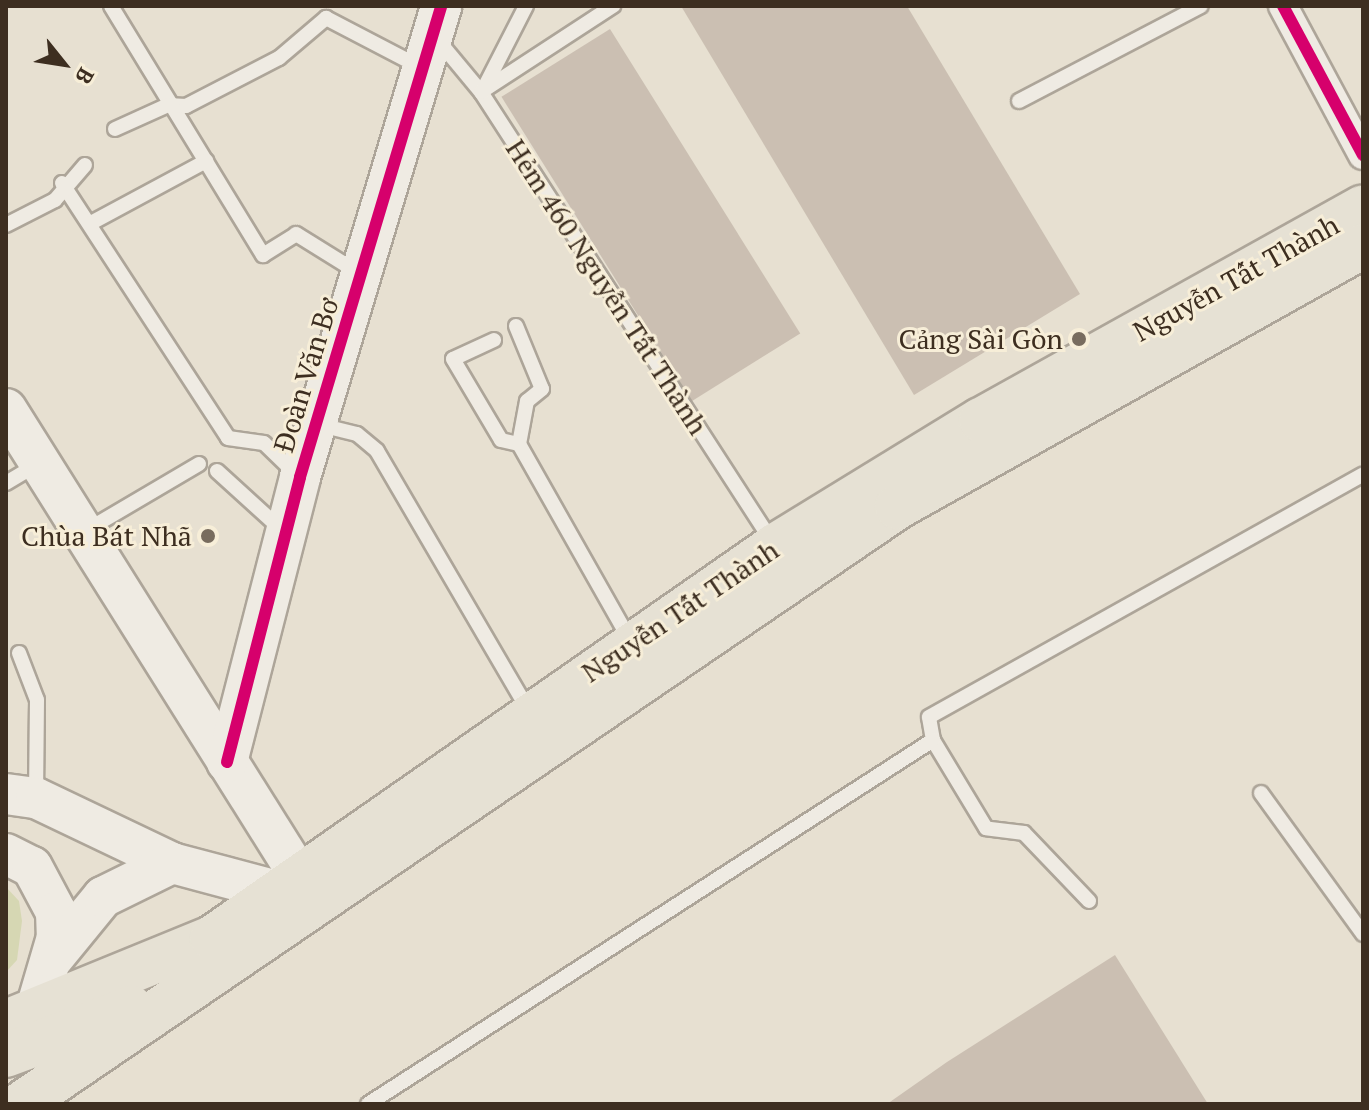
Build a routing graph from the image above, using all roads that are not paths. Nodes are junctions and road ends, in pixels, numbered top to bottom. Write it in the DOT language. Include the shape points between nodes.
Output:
graph roads {
  1 [pos="111,6"];
  2 [pos="526,6"];
  3 [pos="613,6"];
  4 [pos="1201,6"];
  5 [pos="1283,6"];
  6 [pos="431,36"];
  7 [pos="481,92"];
  8 [pos="1019,101"];
  9 [pos="173,106"];
  10 [pos="115,129"];
  11 [pos="1363,155"];
  12 [pos="206,161"];
  13 [pos="85,165"];
  14 [pos="62,183"];
  15 [pos="1363,207"];
  16 [pos="91,223"];
  17 [pos="6,225"];
  18 [pos="1363,246"];
  19 [pos="362,275"];
  20 [pos="516,326"];
  21 [pos="494,340"];
  22 [pos="6,409"];
  23 [pos="316,424"];
  24 [pos="519,444"];
  25 [pos="40,462"];
  26 [pos="199,464"];
  27 [pos="217,471"];
  28 [pos="1363,474"];
  29 [pos="300,477"];
  30 [pos="6,483"];
  31 [pos="83,532"];
  32 [pos="286,534"];
  33 [pos="775,546"];
  34 [pos="631,642"];
  35 [pos="19,653"];
  36 [pos="530,714"];
  37 [pos="933,740"];
  38 [pos="227,762"];
  39 [pos="1261,793"];
  40 [pos="21,796"];
  41 [pos="6,854"];
  42 [pos="172,863"];
  43 [pos="290,885"];
  44 [pos="1089,901"];
  45 [pos="1363,934"];
  46 [pos="51,961"];
  47 [pos="198,984"];
  48 [pos="21,1016"];
  49 [pos="6,1055"];
  50 [pos="24,1102"];
  51 [pos="368,1104"];
  1 -- 9 [label="lane"];
  2 -- 7 [label="lane"];
  3 -- 7 [label="lane"];
  4 -- 8 [label="lane"];
  5 -- 11 [label="street"];
  6 -- 7 [label="lane, Hẻm 460 Nguyễn Tất Thành" via="448,45"];
  6 -- 9 [label="lane, Hẻm 460 Nguyễn Tất Thành" via="326,18 279,58 186,106"];
  6 -- 19 [label="street, Đoàn Văn Bơ"];
  7 -- 33 [label="lane, Hẻm 460 Nguyễn Tất Thành"];
  9 -- 10 [label="lane"];
  9 -- 12 [label="lane"];
  12 -- 16 [label="lane"];
  12 -- 19 [label="lane" via="263,255 296,234"];
  13 -- 14 [label="lane"];
  14 -- 16 [label="lane"];
  14 -- 17 [label="lane" via="55,200"];
  15 -- 33 [label="main road, Nguyễn Tất Thành" via="981,420"];
  16 -- 29 [label="lane" via="228,438 264,443"];
  18 -- 47 [label="main road, Nguyễn Tất Thành" via="897,507"];
  19 -- 23 [label="street, Đoàn Văn Bơ"];
  20 -- 24 [label="lane" via="542,389 527,401"];
  21 -- 24 [label="lane" via="453,359 501,440"];
  22 -- 25 [label="street"];
  23 -- 29 [label="street, Đoàn Văn Bơ"];
  23 -- 36 [label="lane" via="357,434 377,451"];
  24 -- 34 [label="lane"];
  25 -- 30 [label="lane"];
  25 -- 31 [label="street"];
  26 -- 31 [label="lane"];
  27 -- 32 [label="lane"];
  28 -- 37 [label="lane" via="929,717"];
  29 -- 32 [label="street, Đoàn Văn Bơ"];
  31 -- 38 [label="street"];
  32 -- 38 [label="street, Đoàn Văn Bơ"];
  33 -- 34 [label="main road, Nguyễn Tất Thành"];
  34 -- 36 [label="main road, Nguyễn Tất Thành"];
  35 -- 40 [label="lane" via="37,700"];
  36 -- 43 [label="main road, Nguyễn Tất Thành"];
  37 -- 44 [label="lane" via="986,828 1024,833"];
  37 -- 51 [label="lane"];
  38 -- 43 [label="street"];
  39 -- 45 [label="lane"];
  40 -- 42 [label="street"];
  41 -- 46 [label="street" via="47,884 56,912"];
  42 -- 43 [label="street"];
  42 -- 46 [label="street" via="103,897"];
  43 -- 48 [label="main road, Nguyễn Tất Thành" via="212,938"];
  46 -- 48 [label="street"];
  47 -- 49 [label="main road, Nguyễn Tất Thành"];
  47 -- 50 [label="main road, Nguyễn Tất Thành"];
}
